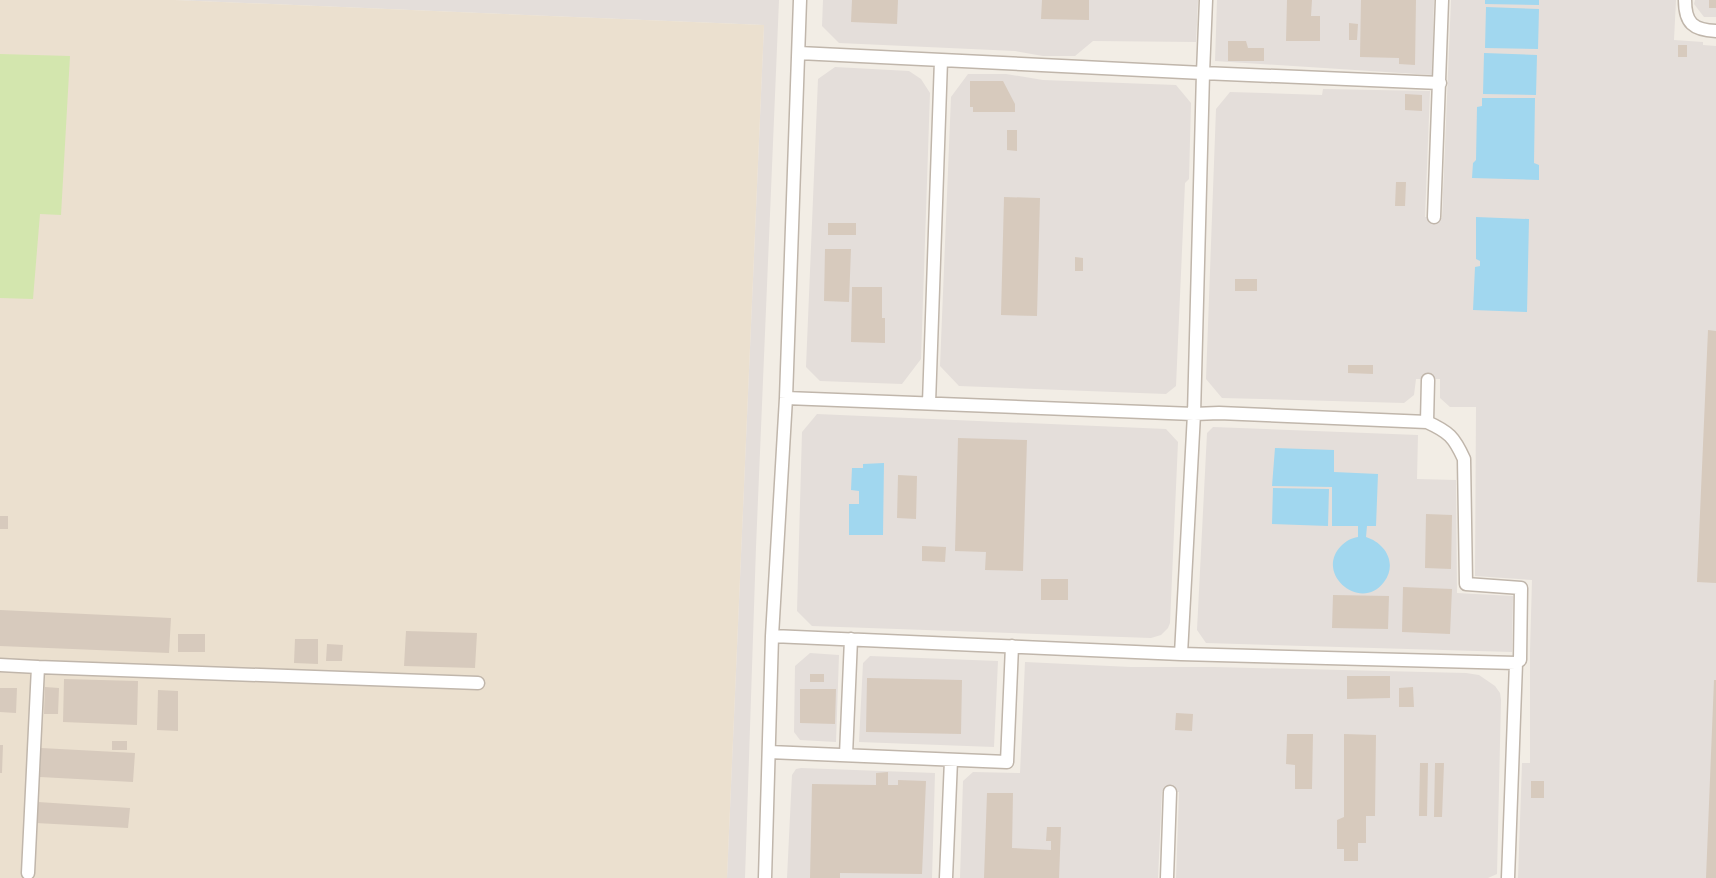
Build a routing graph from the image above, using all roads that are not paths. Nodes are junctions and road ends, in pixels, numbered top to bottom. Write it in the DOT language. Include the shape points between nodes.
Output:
graph roads {
  1 [pos="800,0"];
  2 [pos="1206,0"];
  3 [pos="1442,0"];
  4 [pos="1685,0"];
  5 [pos="1716,31"];
  6 [pos="799,53"];
  7 [pos="941,60"];
  8 [pos="1203,74"];
  9 [pos="1440,83"];
  10 [pos="1434,217"];
  11 [pos="1428,380"];
  12 [pos="786,398"];
  13 [pos="929,403"];
  14 [pos="1194,414"];
  15 [pos="1427,422"];
  16 [pos="772,636"];
  17 [pos="851,640"];
  18 [pos="1012,646"];
  19 [pos="1181,654"];
  20 [pos="1516,663"];
  21 [pos="0,665"];
  22 [pos="38,667"];
  23 [pos="478,682"];
  24 [pos="768,752"];
  25 [pos="846,755"];
  26 [pos="951,760"];
  27 [pos="1170,792"];
  28 [pos="28,873"];
  29 [pos="765,878"];
  30 [pos="946,878"];
  31 [pos="1167,878"];
  32 [pos="1508,878"];
  1 -- 6 [label="lane"];
  2 -- 8 [label="lane"];
  3 -- 9 [label="lane"];
  4 -- 5 [label="lane" via="1692,26"];
  6 -- 7 [label="lane"];
  6 -- 12 [label="lane"];
  7 -- 8 [label="lane"];
  7 -- 13 [label="lane"];
  8 -- 9 [label="lane"];
  8 -- 14 [label="lane"];
  9 -- 10 [label="lane"];
  11 -- 15 [label="lane"];
  12 -- 13 [label="lane"];
  12 -- 16 [label="lane"];
  13 -- 14 [label="lane"];
  14 -- 15 [label="lane"];
  14 -- 19 [label="lane"];
  15 -- 20 [label="lane" via="1456,440 1464,458 1466,584 1521,588 1520,660"];
  16 -- 17 [label="lane"];
  16 -- 24 [label="lane"];
  17 -- 18 [label="lane"];
  17 -- 25 [label="lane"];
  18 -- 19 [label="lane"];
  18 -- 26 [label="lane" via="1007,762"];
  19 -- 20 [label="lane"];
  20 -- 32 [label="lane"];
  21 -- 22 [label="lane"];
  22 -- 23 [label="lane"];
  22 -- 28 [label="lane"];
  24 -- 25 [label="lane"];
  24 -- 29 [label="lane"];
  25 -- 26 [label="lane"];
  26 -- 30 [label="lane"];
  27 -- 31 [label="lane"];
}
